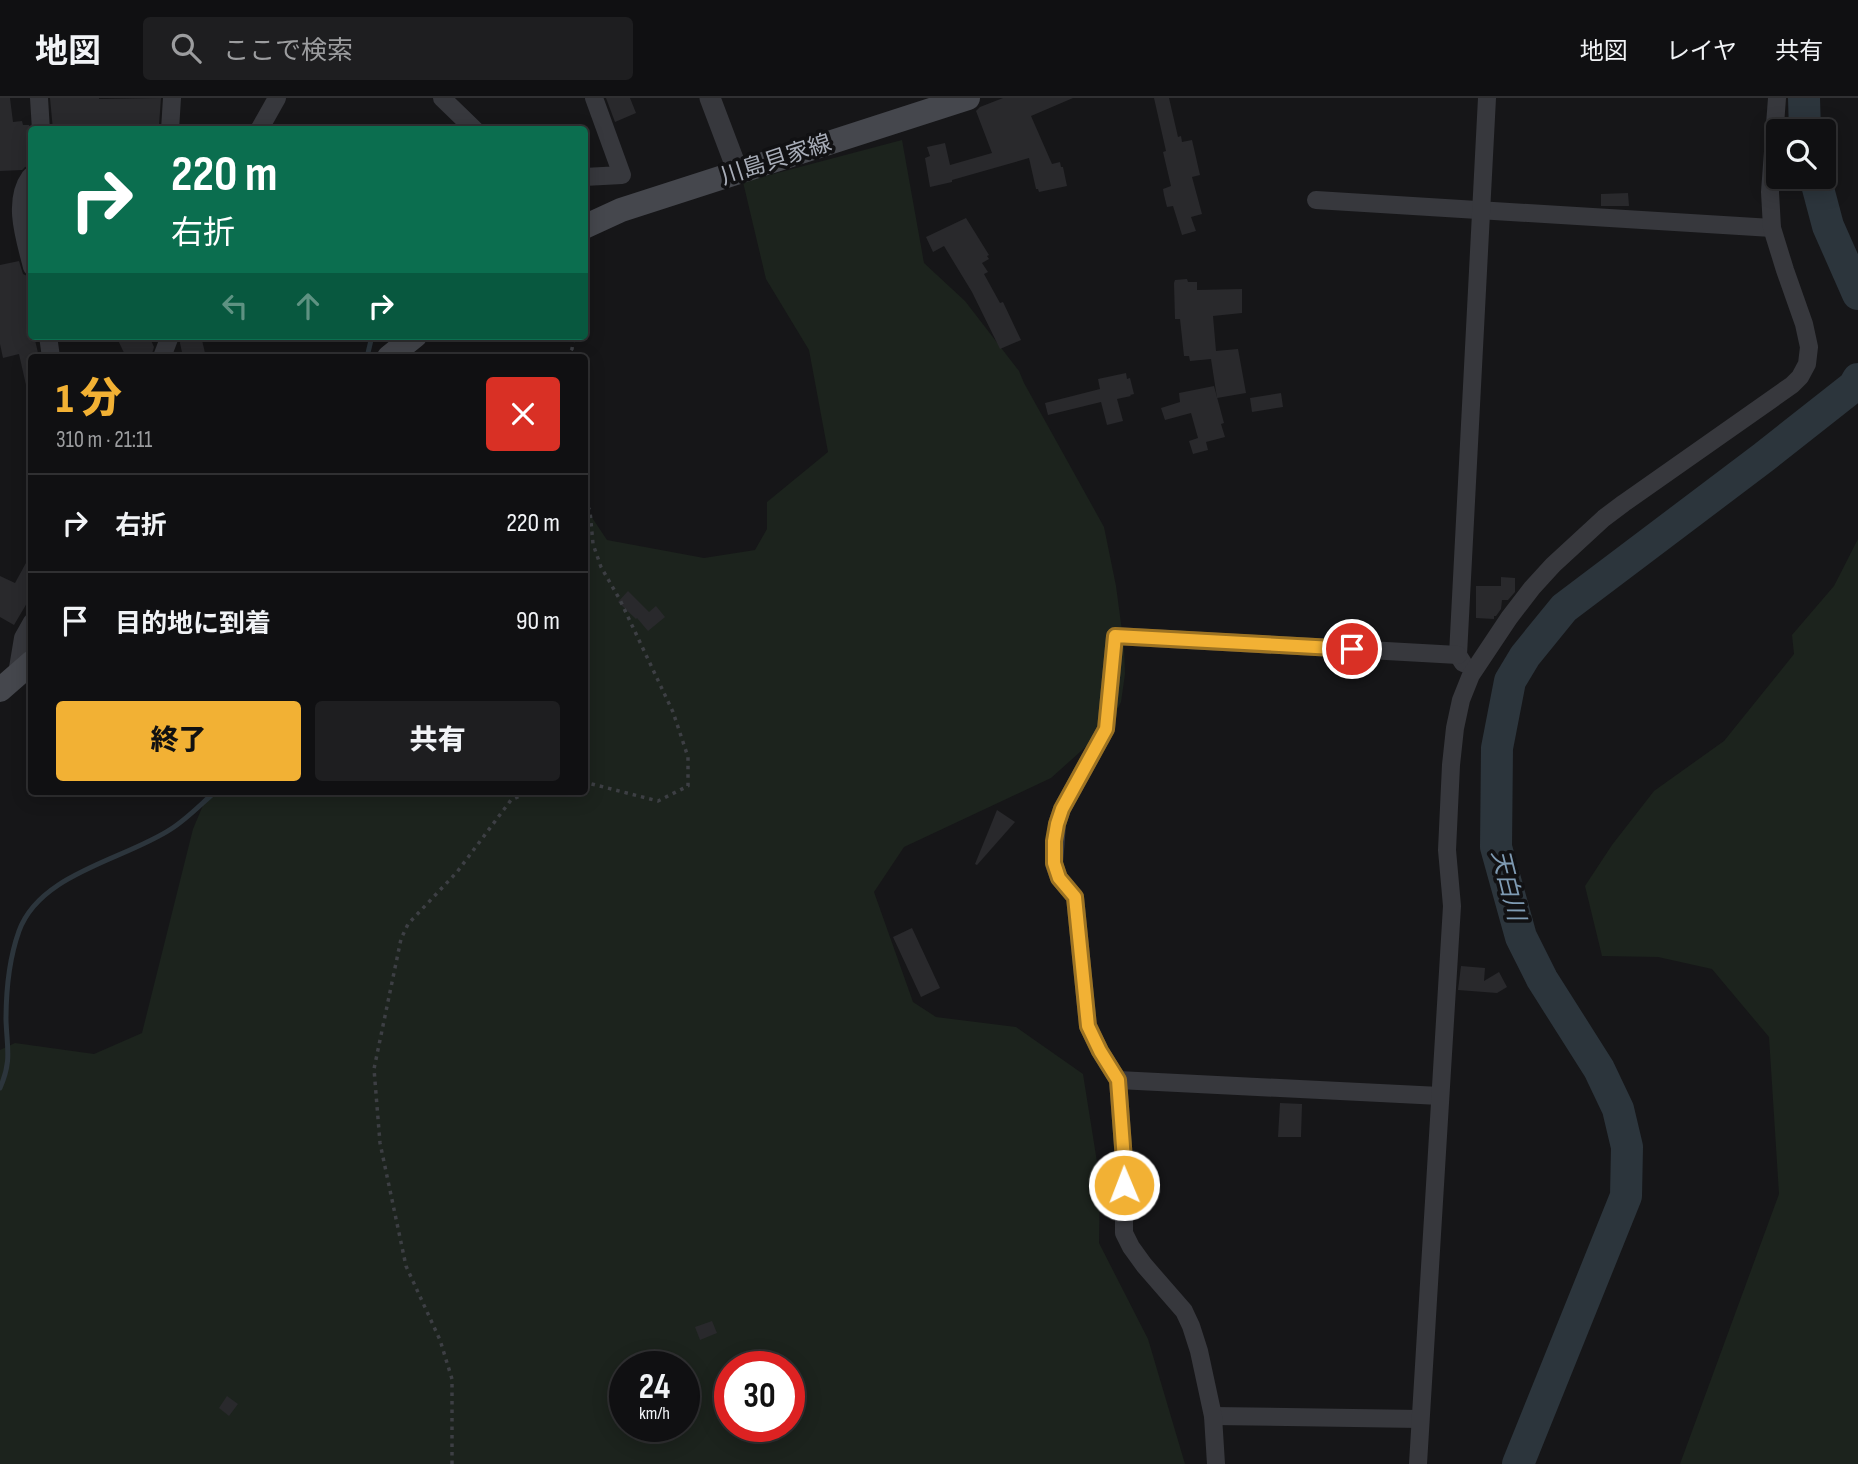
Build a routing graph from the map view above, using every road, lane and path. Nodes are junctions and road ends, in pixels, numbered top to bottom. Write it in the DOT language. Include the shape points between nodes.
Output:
graph roads {
  1 [pos="39,98"];
  2 [pos="173,98"];
  3 [pos="277,98"];
  4 [pos="442,98"];
  5 [pos="594,98"];
  6 [pos="710,98"];
  7 [pos="968,98"];
  8 [pos="1487,98"];
  9 [pos="1777,98"];
  10 [pos="41,126"];
  11 [pos="170,126"];
  12 [pos="261,126"];
  13 [pos="471,126"];
  14 [pos="738,172"];
  15 [pos="588,177"];
  16 [pos="28,180"];
  17 [pos="1316,200"];
  18 [pos="1481,210"];
  19 [pos="588,225"];
  20 [pos="1772,228"];
  21 [pos="28,249"];
  22 [pos="410,340"];
  23 [pos="393,354"];
  24 [pos="588,507"];
  25 [pos="28,629"];
  26 [pos="1458,655"];
  27 [pos="16,675"];
  28 [pos="1471,675"];
  29 [pos="588,783"];
  30 [pos="522,795"];
  31 [pos="1118,1080"];
  32 [pos="1440,1096"];
  33 [pos="1213,1416"];
  34 [pos="1420,1419"];
  35 [pos="452,1464"];
  36 [pos="1216,1464"];
  37 [pos="1418,1464"];
  1 -- 10 [label="street"];
  2 -- 11 [label="street"];
  3 -- 12 [label="street"];
  4 -- 13 [label="street"];
  5 -- 15 [label="street" via="622,175"];
  6 -- 14 [label="street"];
  7 -- 14 [label="main road, 川島貝家線"];
  8 -- 18 [label="street"];
  9 -- 20 [label="street"];
  14 -- 19 [label="main road, 川島貝家線" via="621,209"];
  16 -- 21 [label="street" via="21,202"];
  17 -- 18 [label="street"];
  18 -- 20 [label="street"];
  18 -- 26 [label="street"];
  20 -- 28 [label="street" via="1808,338 1809,357 1800,377 1584,536 1532,589"];
  22 -- 23 [label="main road"];
  24 -- 29 [label="path" via="601,567 673,712 688,757 688,786 658,801"];
  25 -- 27 [label="street"];
  26 -- 28 [label="street"];
  26 -- 31 [label="street" via="1115,636 1106,729 1062,809 1054,863 1059,878 1075,897 1088,1026"];
  28 -- 32 [label="street" via="1461,700 1451,765 1447,850 1452,906"];
  30 -- 35 [label="path" via="511,800 457,872 408,925 401,939 374,1069 380,1143 406,1266 452,1378"];
  31 -- 32 [label="street"];
  31 -- 33 [label="street" via="1124,1233 1188,1317"];
  32 -- 34 [label="street"];
  33 -- 34 [label="street"];
  33 -- 36 [label="street"];
  34 -- 37 [label="street"];
}
